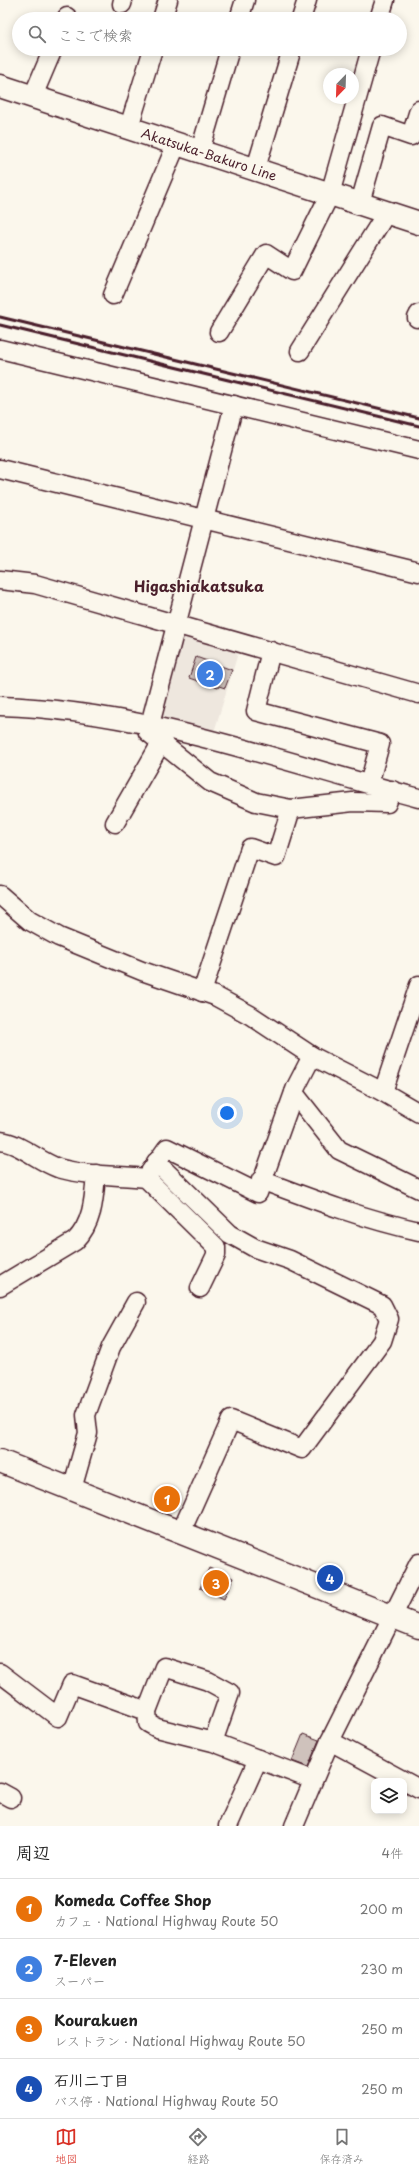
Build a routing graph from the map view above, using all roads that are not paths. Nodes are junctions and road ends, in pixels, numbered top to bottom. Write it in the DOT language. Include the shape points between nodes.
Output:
graph roads {
  1 [pos="168,0"];
  2 [pos="245,0"];
  3 [pos="307,0"];
  4 [pos="385,0"];
  5 [pos="164,12"];
  6 [pos="241,12"];
  7 [pos="303,12"];
  8 [pos="381,12"];
  9 [pos="50,56"];
  10 [pos="151,56"];
  11 [pos="228,56"];
  12 [pos="290,56"];
  13 [pos="369,56"];
  14 [pos="0,86"];
  15 [pos="33,96"];
  16 [pos="419,110"];
  17 [pos="129,127"];
  18 [pos="176,143"];
  19 [pos="200,151"];
  20 [pos="257,170"];
  21 [pos="330,194"];
  22 [pos="360,203"];
  23 [pos="387,212"];
  24 [pos="419,222"];
  25 [pos="113,295"];
  26 [pos="219,332"];
  27 [pos="0,349"];
  28 [pos="300,350"];
  29 [pos="234,404"];
  30 [pos="419,450"];
  31 [pos="0,469"];
  32 [pos="204,518"];
  33 [pos="419,572"];
  34 [pos="0,580"];
  35 [pos="177,624"];
  36 [pos="271,651"];
  37 [pos="419,694"];
  38 [pos="0,706"];
  39 [pos="150,725"];
  40 [pos="161,743"];
  41 [pos="370,784"];
  42 [pos="392,790"];
  43 [pos="419,798"];
  44 [pos="291,809"];
  45 [pos="115,823"];
  46 [pos="0,895"];
  47 [pos="419,985"];
  48 [pos="202,992"];
  49 [pos="312,1056"];
  50 [pos="383,1092"];
  51 [pos="294,1093"];
  52 [pos="419,1113"];
  53 [pos="0,1141"];
  54 [pos="156,1162"];
  55 [pos="96,1174"];
  56 [pos="146,1178"];
  57 [pos="261,1180"];
  58 [pos="419,1189"];
  59 [pos="419,1232"];
  60 [pos="0,1286"];
  61 [pos="200,1288"];
  62 [pos="136,1302"];
  63 [pos="0,1461"];
  64 [pos="72,1489"];
  65 [pos="181,1532"];
  66 [pos="419,1563"];
  67 [pos="392,1616"];
  68 [pos="419,1627"];
  69 [pos="0,1673"];
  70 [pos="146,1711"];
  71 [pos="330,1741"];
  72 [pos="212,1742"];
  73 [pos="258,1759"];
  74 [pos="313,1780"];
  75 [pos="419,1789"];
  76 [pos="228,1826"];
  77 [pos="294,1826"];
  1 -- 5 [label="street"];
  2 -- 6 [label="street"];
  3 -- 7 [label="street"];
  4 -- 8 [label="street"];
  9 -- 15 [label="street"];
  10 -- 17 [label="street"];
  11 -- 19 [label="street"];
  12 -- 20 [label="street"];
  13 -- 21 [label="street"];
  14 -- 15 [label="main road, Akatsuka-Bakuro Line"];
  15 -- 17 [label="main road, Akatsuka-Bakuro Line"];
  16 -- 22 [label="street" via="412,136 382,126"];
  17 -- 18 [label="main road, Akatsuka-Bakuro Line"];
  18 -- 19 [label="main road, Akatsuka-Bakuro Line"];
  18 -- 25 [label="street"];
  19 -- 20 [label="main road, Akatsuka-Bakuro Line"];
  20 -- 21 [label="main road, Akatsuka-Bakuro Line"];
  21 -- 22 [label="main road, Akatsuka-Bakuro Line"];
  21 -- 26 [label="street" via="292,271 266,254"];
  22 -- 23 [label="main road, Akatsuka-Bakuro Line"];
  23 -- 24 [label="main road, Akatsuka-Bakuro Line"];
  23 -- 28 [label="street"];
  27 -- 29 [label="street"];
  29 -- 30 [label="street"];
  29 -- 32 [label="street"];
  31 -- 32 [label="street"];
  32 -- 33 [label="street"];
  32 -- 35 [label="street"];
  34 -- 35 [label="street" via="36,584"];
  35 -- 36 [label="street"];
  35 -- 39 [label="street"];
  36 -- 37 [label="street"];
  36 -- 41 [label="street" via="256,711 380,744"];
  38 -- 39 [label="street" via="60,710"];
  39 -- 40 [label="street" via="148,732"];
  39 -- 41 [label="street"];
  40 -- 44 [label="street" via="210,782 256,802"];
  40 -- 45 [label="street"];
  41 -- 42 [label="street"];
  42 -- 43 [label="street"];
  42 -- 44 [label="street" via="387,803 352,802"];
  44 -- 48 [label="street" via="276,857 250,848"];
  46 -- 48 [label="street" via="30,921 59,937"];
  47 -- 50 [label="street"];
  48 -- 49 [label="street" via="215,996 250,1015"];
  49 -- 50 [label="street"];
  49 -- 51 [label="street"];
  50 -- 52 [label="street"];
  51 -- 57 [label="street"];
  51 -- 58 [label="street" via="339,1150"];
  53 -- 55 [label="street" via="9,1142 40,1161 58,1168"];
  54 -- 56 [label="street"];
  54 -- 57 [label="street" via="167,1148 258,1193"];
  54 -- 65 [label="street" via="230,1234 254,1248 290,1260 382,1305 389,1319 382,1341 302,1449 231,1420"];
  55 -- 56 [label="street"];
  55 -- 60 [label="street" via="91,1214 84,1232 75,1241"];
  56 -- 61 [label="street" via="216,1247 216,1255"];
  57 -- 59 [label="street" via="341,1211"];
  62 -- 64 [label="street" via="110,1347 86,1415 88,1433"];
  63 -- 64 [label="main road"];
  64 -- 65 [label="main road"];
  65 -- 67 [label="main road"];
  66 -- 67 [label="street"];
  67 -- 68 [label="main road"];
  67 -- 71 [label="street"];
  69 -- 70 [label="street" via="58,1717 72,1684"];
  70 -- 72 [label="street" via="148,1723 157,1728"];
  70 -- 72 [label="street" via="164,1667 208,1680 230,1693"];
  71 -- 74 [label="street"];
  71 -- 75 [label="street"];
  72 -- 73 [label="street"];
  73 -- 74 [label="street"];
  73 -- 76 [label="street"];
  74 -- 77 [label="street"];
}
